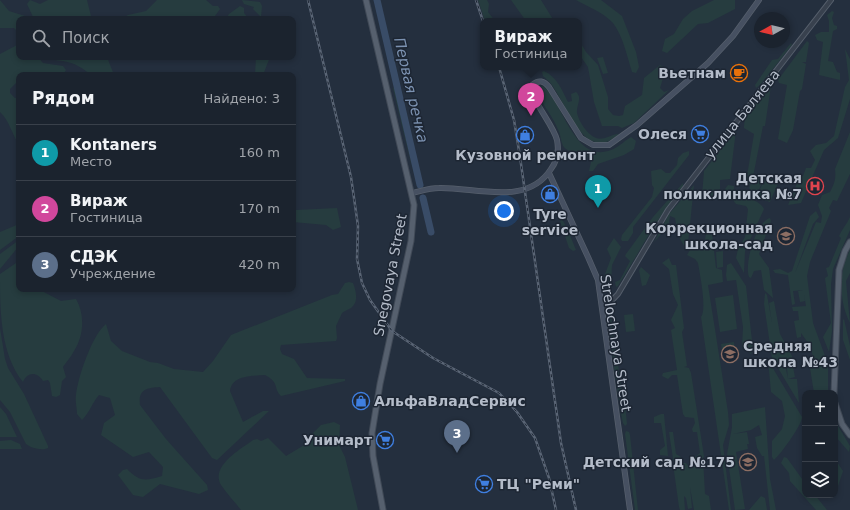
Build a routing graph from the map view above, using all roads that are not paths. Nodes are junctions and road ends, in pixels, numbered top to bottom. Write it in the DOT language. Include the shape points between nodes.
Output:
graph roads {
  1 [pos="366,0"];
  2 [pos="759,0"];
  3 [pos="831,0"];
  4 [pos="549,173"];
  5 [pos="413,192"];
  6 [pos="850,242"];
  7 [pos="603,310"];
  8 [pos="834,390"];
  9 [pos="838,412"];
  10 [pos="850,435"];
  11 [pos="383,510"];
  12 [pos="630,510"];
  1 -- 5 [label="main road, Snegovaya Street"];
  2 -- 4 [label="main road" via="733,36 708,63 632,129 609,145 597,146 586,142 577,134 549,87 543,82 534,83 532,94 552,128 558,145 556,160"];
  3 -- 7 [label="street, улица Баляева" via="668,210 618,294"];
  4 -- 5 [label="main road" via="532,186 515,191 487,192 436,188"];
  4 -- 7 [label="main road, Strelochnaya Street" via="598,280"];
  5 -- 11 [label="main road, Snegovaya Street" via="413,229 372,433"];
  6 -- 8 [label="main road" via="839,270"];
  7 -- 12 [label="main road, Strelochnaya Street"];
  9 -- 10 [label="main road" via="842,424"];
}
